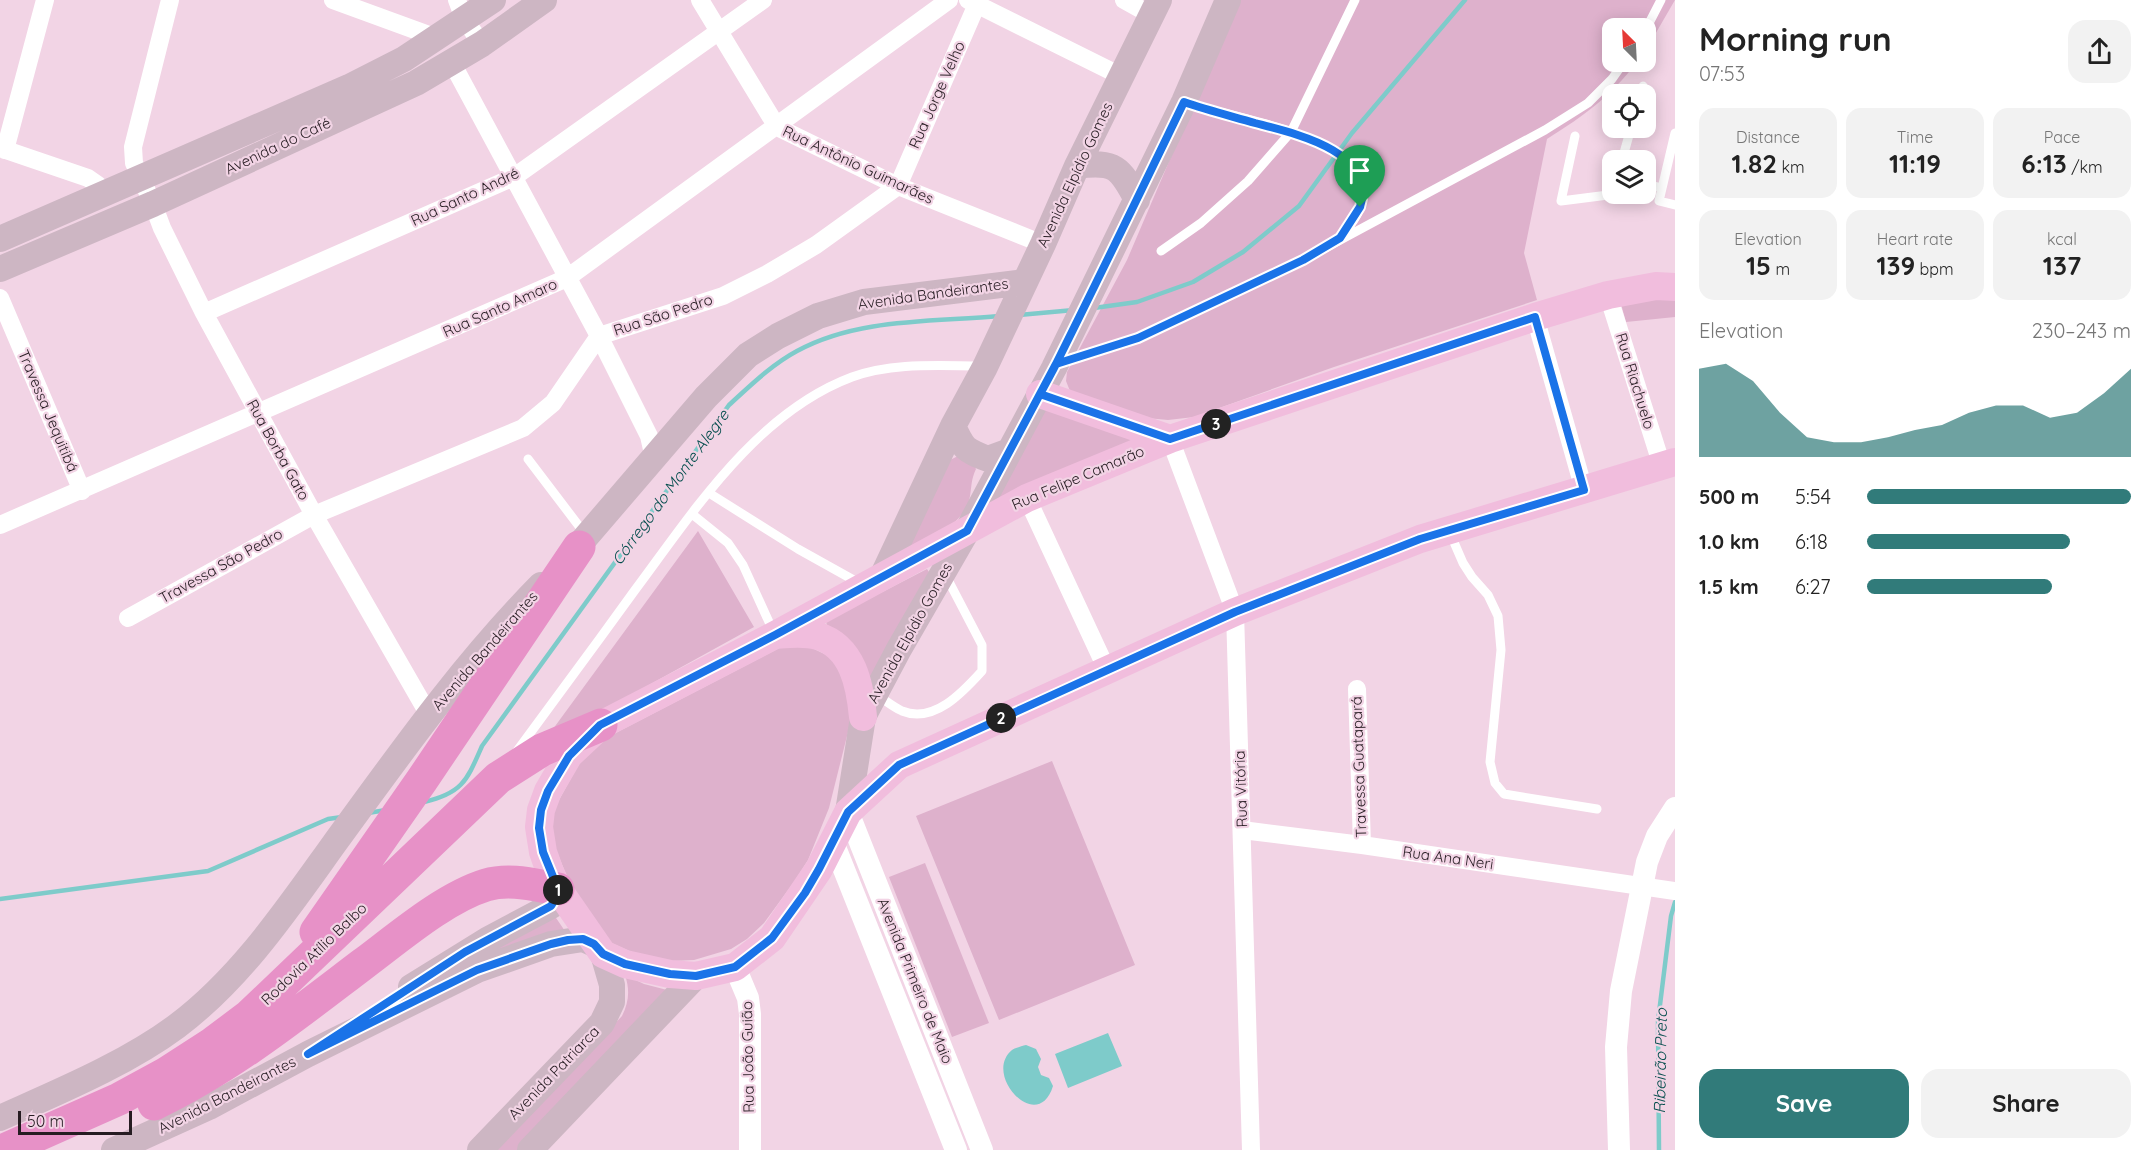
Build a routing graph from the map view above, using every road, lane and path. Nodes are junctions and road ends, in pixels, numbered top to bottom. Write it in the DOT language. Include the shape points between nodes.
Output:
graph roads {
  1 [pos="45,0"];
  2 [pos="170,0"];
  3 [pos="333,0"];
  4 [pos="493,0"];
  5 [pos="544,0"];
  6 [pos="700,0"];
  7 [pos="763,0"];
  8 [pos="949,0"];
  9 [pos="1124,0"];
  10 [pos="1228,0"];
  11 [pos="1355,0"];
  12 [pos="1661,0"];
  13 [pos="972,2"];
  14 [pos="1155,7"];
  15 [pos="461,9"];
  16 [pos="1652,18"];
  17 [pos="718,32"];
  18 [pos="437,38"];
  19 [pos="482,44"];
  20 [pos="452,61"];
  21 [pos="1617,72"];
  22 [pos="1121,76"];
  23 [pos="1184,102"];
  24 [pos="777,127"];
  25 [pos="1291,132"];
  26 [pos="1675,133"];
  27 [pos="1575,136"];
  28 [pos="2,149"];
  29 [pos="1077,166"];
  30 [pos="514,177"];
  31 [pos="141,179"];
  32 [pos="898,186"];
  33 [pos="1656,186"];
  34 [pos="1662,188"];
  35 [pos="104,195"];
  36 [pos="1602,196"];
  37 [pos="1137,200"];
  38 [pos="153,204"];
  39 [pos="1675,205"];
  40 [pos="1340,238"];
  41 [pos="0,239"];
  42 [pos="1043,244"];
  43 [pos="1161,251"];
  44 [pos="0,269"];
  45 [pos="567,279"];
  46 [pos="1675,286"];
  47 [pos="1019,292"];
  48 [pos="1608,295"];
  49 [pos="0,298"];
  50 [pos="204,312"];
  51 [pos="1535,317"];
  52 [pos="599,336"];
  53 [pos="1061,353"];
  54 [pos="985,366"];
  55 [pos="1040,394"];
  56 [pos="258,414"];
  57 [pos="953,426"];
  58 [pos="1170,439"];
  59 [pos="1007,452"];
  60 [pos="654,458"];
  61 [pos="528,459"];
  62 [pos="1668,464"];
  63 [pos="1584,490"];
  64 [pos="82,491"];
  65 [pos="709,494"];
  66 [pos="1027,498"];
  67 [pos="692,514"];
  68 [pos="314,515"];
  69 [pos="0,525"];
  70 [pos="967,531"];
  71 [pos="1449,531"];
  72 [pos="584,542"];
  73 [pos="944,571"];
  74 [pos="873,581"];
  75 [pos="1235,612"];
  76 [pos="128,618"];
  77 [pos="775,635"];
  78 [pos="1107,670"];
  79 [pos="1357,688"];
  80 [pos="869,705"];
  81 [pos="429,715"];
  82 [pos="600,725"];
  83 [pos="498,778"];
  84 [pos="1675,808"];
  85 [pos="1597,809"];
  86 [pos="848,812"];
  87 [pos="1242,830"];
  88 [pos="833,842"];
  89 [pos="1362,845"];
  90 [pos="1648,887"];
  91 [pos="558,889"];
  92 [pos="1675,891"];
  93 [pos="599,949"];
  94 [pos="735,967"];
  95 [pos="696,976"];
  96 [pos="266,1001"];
  97 [pos="308,1054"];
  98 [pos="0,1118"];
  99 [pos="4,1150"];
  100 [pos="58,1150"];
  101 [pos="114,1150"];
  102 [pos="480,1150"];
  103 [pos="530,1150"];
  104 [pos="750,1150"];
  105 [pos="956,1150"];
  106 [pos="982,1150"];
  107 [pos="1251,1150"];
  108 [pos="1618,1150"];
  1 -- 28 [label="street"];
  2 -- 31 [label="street, Rua Borba Gato" via="133,147"];
  3 -- 18 [label="street"];
  4 -- 15 [label="main road, Avenida do Café"];
  5 -- 19 [label="main road, Avenida do Café"];
  6 -- 17 [label="street, Rua Antônio Guimarães"];
  7 -- 17 [label="street, Rua Santo André"];
  8 -- 24 [label="street, Rua Santo Amaro"];
  9 -- 14 [label="street"];
  10 -- 23 [label="main road, Avenida Elpídio Gomes"];
  11 -- 25 [label="lane"];
  12 -- 16 [label="lane"];
  13 -- 22 [label="street"];
  13 -- 32 [label="street, Rua Jorge Velho"];
  14 -- 22 [label="main road, Avenida Elpídio Gomes"];
  15 -- 18 [label="main road, Avenida do Café"];
  15 -- 19 [label="street"];
  17 -- 24 [label="street, Rua Antônio Guimarães"];
  17 -- 30 [label="street, Rua Santo André"];
  18 -- 31 [label="main road, Avenida do Café" via="349,87"];
  19 -- 20 [label="main road, Avenida do Café"];
  20 -- 30 [label="street"];
  20 -- 38 [label="main road, Avenida do Café" via="416,83"];
  21 -- 40 [label="lane" via="1588,103 1545,130"];
  22 -- 29 [label="main road, Avenida Elpídio Gomes"];
  23 -- 25 [label="lane"];
  23 -- 37 [label="main road, Avenida Elpídio Gomes"];
  24 -- 32 [label="street, Rua Antônio Guimarães"];
  24 -- 45 [label="street, Rua Santo Amaro"];
  25 -- 40 [label="lane" via="1324,144 1346,160 1360,178 1364,196 1356,217"];
  25 -- 43 [label="lane" via="1248,181 1201,223"];
  26 -- 34 [label="lane"];
  27 -- 36 [label="lane" via="1561,201"];
  28 -- 35 [label="street" via="88,178"];
  29 -- 37 [label="main road" via="1100,163 1112,167 1124,175"];
  29 -- 42 [label="main road, Avenida Elpídio Gomes"];
  30 -- 45 [label="street"];
  30 -- 50 [label="street, Rua Santo André"];
  31 -- 35 [label="main road, Avenida do Café"];
  31 -- 38 [label="street, Rua Borba Gato"];
  32 -- 42 [label="street, Rua Antônio Guimarães"];
  32 -- 52 [label="street, Rua São Pedro" via="816,245 767,274 723,296"];
  33 -- 34 [label="lane"];
  34 -- 39 [label="lane" via="1659,201"];
  35 -- 41 [label="main road, Avenida do Café"];
  37 -- 53 [label="main road, Avenida Elpídio Gomes"];
  38 -- 44 [label="main road, Avenida do Café"];
  38 -- 50 [label="street, Rua Borba Gato"];
  40 -- 53 [label="lane" via="1303,260 1138,338"];
  42 -- 47 [label="main road, Avenida Elpídio Gomes"];
  45 -- 52 [label="street"];
  45 -- 56 [label="street, Rua Santo Amaro"];
  46 -- 48 [label="main road, Rua Felipe Camarão"];
  47 -- 54 [label="main road, Avenida Elpídio Gomes"];
  47 -- 60 [label="main road, Avenida Bandeirantes" via="864,302 818,316 748,355"];
  48 -- 51 [label="main road, Rua Felipe Camarão"];
  48 -- 62 [label="street, Rua Riachuelo"];
  49 -- 64 [label="street, Travessa Jequitibá"];
  50 -- 56 [label="street, Rua Borba Gato"];
  51 -- 58 [label="main road, Rua Felipe Camarão"];
  51 -- 63 [label="street"];
  52 -- 60 [label="street" via="649,436"];
  52 -- 68 [label="street, Rua São Pedro" via="553,403 523,428"];
  53 -- 55 [label="main road, Avenida Elpídio Gomes"];
  54 -- 57 [label="main road, Avenida Elpídio Gomes"];
  54 -- 65 [label="lane" via="903,365 853,377 808,398 759,435"];
  55 -- 58 [label="main road"];
  55 -- 59 [label="main road, Avenida Elpídio Gomes"];
  56 -- 64 [label="street, Rua Santo Amaro"];
  56 -- 68 [label="street, Rua Borba Gato"];
  57 -- 59 [label="main road" via="961,445 973,453 988,459"];
  57 -- 74 [label="main road, Avenida Elpídio Gomes"];
  58 -- 66 [label="main road, Rua Felipe Camarão"];
  58 -- 75 [label="street, Rua Vitória"];
  59 -- 70 [label="main road, Avenida Elpídio Gomes"];
  60 -- 72 [label="main road, Avenida Bandeirantes"];
  61 -- 72 [label="lane"];
  62 -- 63 [label="main road"];
  63 -- 71 [label="main road"];
  64 -- 69 [label="street, Rua Santo Amaro"];
  65 -- 67 [label="lane"];
  65 -- 74 [label="lane" via="798,549"];
  66 -- 70 [label="main road, Rua Felipe Camarão"];
  66 -- 78 [label="street"];
  67 -- 77 [label="lane" via="728,543 743,565"];
  67 -- 83 [label="lane"];
  68 -- 76 [label="street, Travessa São Pedro"];
  68 -- 81 [label="street, Rua Borba Gato"];
  70 -- 73 [label="main road, Avenida Elpídio Gomes"];
  70 -- 74 [label="main road, Rua Felipe Camarão"];
  71 -- 75 [label="main road"];
  71 -- 85 [label="lane" via="1463,563 1488,595 1498,616 1501,650 1490,762 1495,783 1504,794"];
  72 -- 81 [label="main road, Avenida Bandeirantes" via="518,609"];
  72 -- 96 [label="highway"];
  73 -- 80 [label="main road, Avenida Elpídio Gomes"];
  73 -- 80 [label="lane" via="982,645 982,670 964,691 936,710 919,714"];
  74 -- 77 [label="main road, Rua Felipe Camarão"];
  75 -- 78 [label="main road"];
  75 -- 87 [label="street, Rua Vitória"];
  77 -- 80 [label="main road" via="817,636 832,643 852,665 861,696"];
  77 -- 82 [label="main road"];
  78 -- 86 [label="main road" via="899,765"];
  79 -- 89 [label="street, Travessa Guatapará"];
  80 -- 86 [label="main road, Avenida Bandeirantes"];
  81 -- 98 [label="main road, Avenida Bandeirantes" via="263,939 228,979 179,1025 148,1047"];
  82 -- 83 [label="highway, Rodovia Atílio Balbo" via="542,750"];
  82 -- 91 [label="main road" via="569,756 541,810 543,852"];
  83 -- 96 [label="highway, Rodovia Atílio Balbo"];
  84 -- 90 [label="street" via="1657,836"];
  86 -- 88 [label="main road, Avenida Bandeirantes"];
  86 -- 106 [label="street, Avenida Primeiro de Maio"];
  87 -- 89 [label="street, Rua Ana Neri"];
  87 -- 107 [label="street, Rua Vitória"];
  88 -- 94 [label="main road, Avenida Bandeirantes" via="805,893 772,938"];
  88 -- 105 [label="street, Avenida Primeiro de Maio"];
  89 -- 90 [label="street, Rua Ana Neri"];
  90 -- 92 [label="street, Rua Ana Neri"];
  90 -- 108 [label="street" via="1621,991 1616,1047"];
  91 -- 93 [label="main road"];
  91 -- 97 [label="main road, Avenida Bandeirantes" via="551,906 465,952"];
  91 -- 100 [label="highway, Rodovia Atílio Balbo" via="500,882 458,898 210,1074"];
  93 -- 95 [label="main road, Avenida Bandeirantes" via="625,964"];
  93 -- 97 [label="main road, Avenida Bandeirantes" via="583,939 551,944 477,970"];
  93 -- 102 [label="main road, Avenida Patriarca" via="612,985 612,1002 602,1023"];
  94 -- 95 [label="main road, Avenida Bandeirantes"];
  94 -- 104 [label="street, Rua João Guião" via="748,998"];
  95 -- 103 [label="main road"];
  96 -- 99 [label="highway, Rodovia Atílio Balbo" via="165,1074"];
  97 -- 101 [label="main road, Avenida Bandeirantes" via="208,1107"];
}
